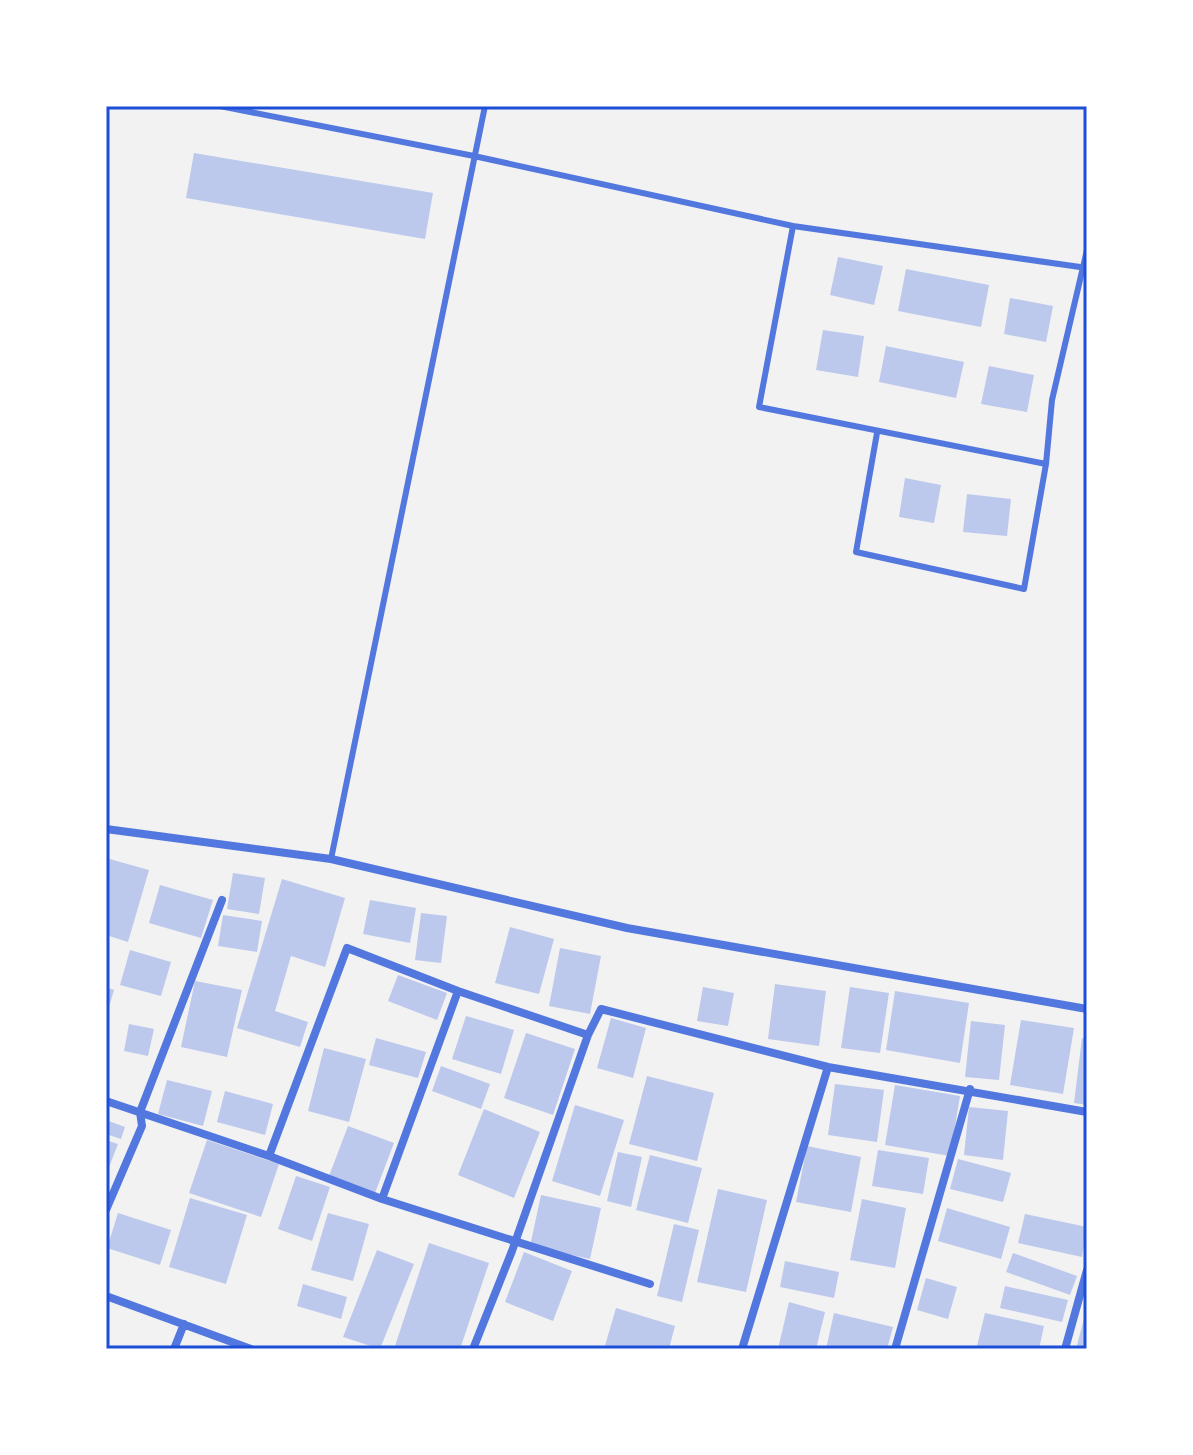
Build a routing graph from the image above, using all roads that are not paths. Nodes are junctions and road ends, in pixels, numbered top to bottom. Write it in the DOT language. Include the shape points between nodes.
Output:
graph roads {
  1 [pos="220,106"];
  2 [pos="485,106"];
  3 [pos="474,156"];
  4 [pos="793,226"];
  5 [pos="1087,250"];
  6 [pos="1085,268"];
  7 [pos="877,433"];
  8 [pos="1046,464"];
  9 [pos="106,829"];
  10 [pos="331,859"];
  11 [pos="222,900"];
  12 [pos="458,991"];
  13 [pos="1087,1009"];
  14 [pos="588,1035"];
  15 [pos="828,1067"];
  16 [pos="970,1089"];
  17 [pos="106,1101"];
  18 [pos="140,1112"];
  19 [pos="1087,1112"];
  20 [pos="269,1156"];
  21 [pos="382,1199"];
  22 [pos="106,1210"];
  23 [pos="515,1243"];
  24 [pos="1087,1270"];
  25 [pos="650,1284"];
  26 [pos="106,1296"];
  27 [pos="184,1324"];
  28 [pos="174,1349"];
  29 [pos="251,1349"];
  30 [pos="473,1349"];
  31 [pos="742,1349"];
  32 [pos="895,1349"];
  33 [pos="1065,1349"];
  1 -- 3 [label="lane"];
  2 -- 3 [label="lane"];
  3 -- 4 [label="lane"];
  3 -- 10 [label="lane"];
  4 -- 6 [label="lane"];
  4 -- 7 [label="lane" via="759,407"];
  5 -- 6 [label="lane"];
  6 -- 8 [label="lane" via="1052,400"];
  7 -- 8 [label="lane"];
  7 -- 8 [label="lane" via="856,552 1024,589"];
  9 -- 10 [label="street"];
  10 -- 13 [label="street" via="627,928"];
  11 -- 18 [label="street"];
  12 -- 14 [label="street"];
  12 -- 20 [label="street" via="347,948"];
  12 -- 21 [label="street"];
  14 -- 15 [label="street" via="601,1009"];
  14 -- 23 [label="street"];
  15 -- 16 [label="street"];
  15 -- 31 [label="street"];
  16 -- 19 [label="street"];
  16 -- 32 [label="street"];
  17 -- 18 [label="street"];
  18 -- 20 [label="street"];
  18 -- 22 [label="street" via="142,1126"];
  20 -- 21 [label="street"];
  21 -- 23 [label="street"];
  23 -- 25 [label="street"];
  23 -- 30 [label="street"];
  24 -- 33 [label="street"];
  26 -- 27 [label="street"];
  27 -- 28 [label="street"];
  27 -- 29 [label="street"];
}
